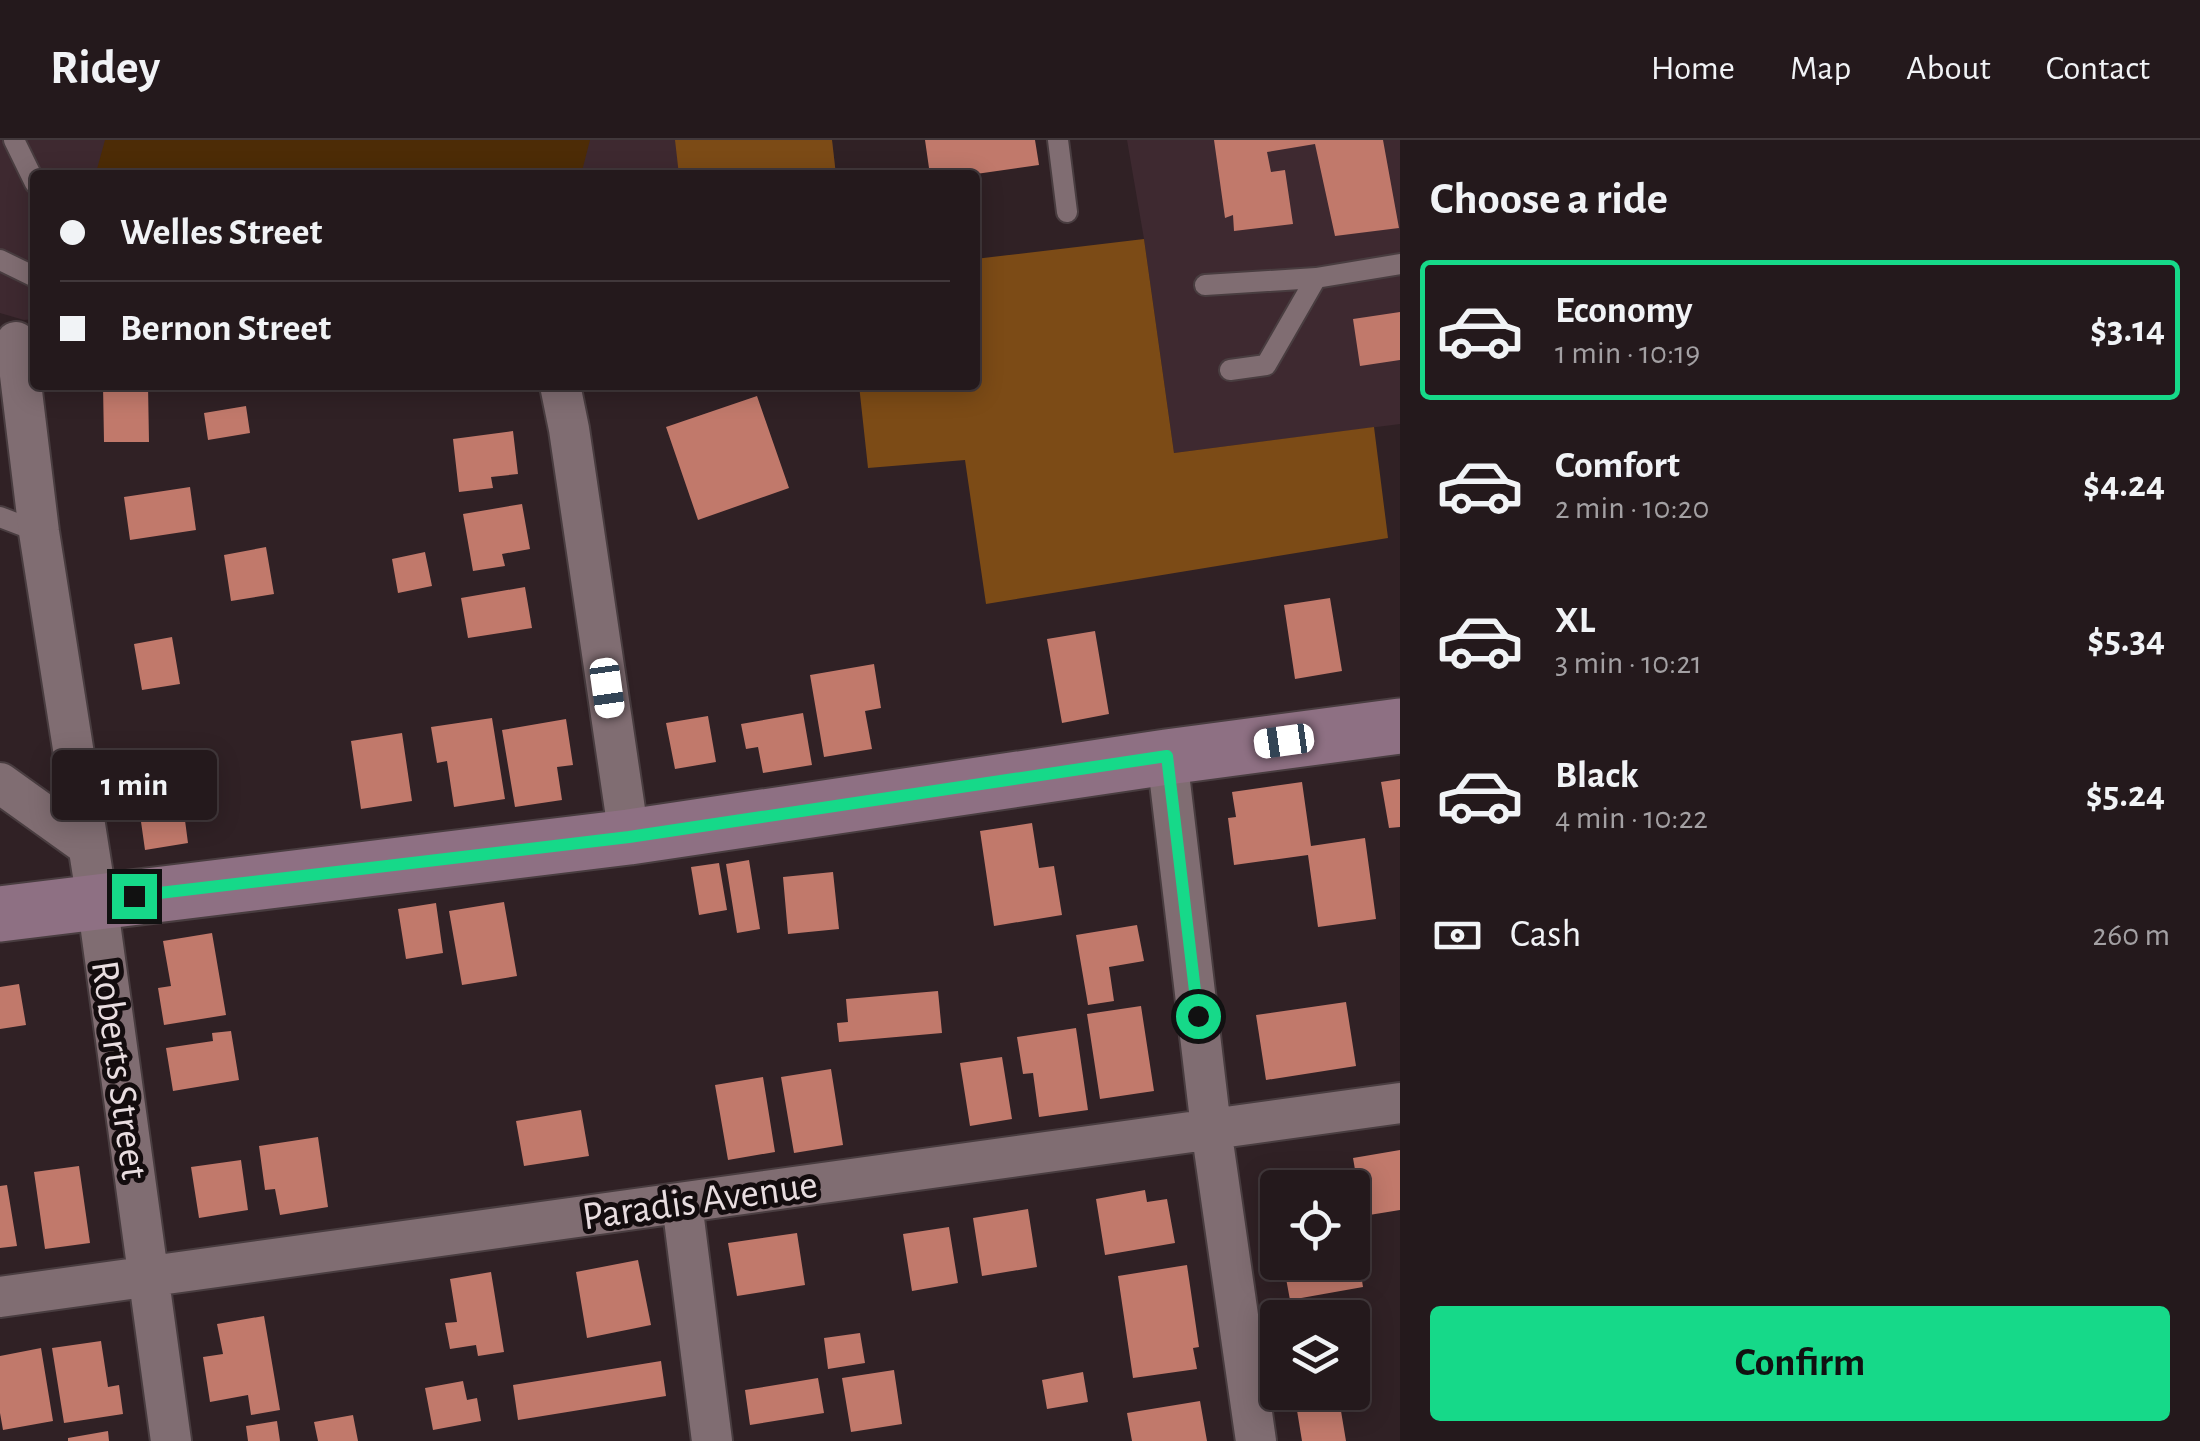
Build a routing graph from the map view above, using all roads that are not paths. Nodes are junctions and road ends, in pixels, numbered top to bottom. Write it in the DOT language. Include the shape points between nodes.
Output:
graph roads {
  1 [pos="14,140"];
  2 [pos="1058,140"];
  3 [pos="30,173"];
  4 [pos="1067,212"];
  5 [pos="0,260"];
  6 [pos="1400,264"];
  7 [pos="30,275"];
  8 [pos="1316,278"];
  9 [pos="1205,285"];
  10 [pos="16,342"];
  11 [pos="1230,370"];
  12 [pos="561,390"];
  13 [pos="0,518"];
  14 [pos="39,532"];
  15 [pos="1400,726"];
  16 [pos="1167,756"];
  17 [pos="0,783"];
  18 [pos="629,837"];
  19 [pos="88,846"];
  20 [pos="96,901"];
  21 [pos="0,914"];
  22 [pos="1400,1103"];
  23 [pos="1211,1128"];
  24 [pos="682,1203"];
  25 [pos="147,1277"];
  26 [pos="0,1297"];
  27 [pos="171,1441"];
  28 [pos="712,1441"];
  29 [pos="1256,1441"];
  1 -- 3 [label="lane"];
  2 -- 4 [label="lane"];
  5 -- 7 [label="lane"];
  6 -- 8 [label="lane"];
  8 -- 9 [label="lane"];
  8 -- 11 [label="lane" via="1266,366"];
  10 -- 14 [label="street, Roberts Street"];
  12 -- 18 [label="street"];
  13 -- 14 [label="lane"];
  14 -- 19 [label="street, Roberts Street"];
  15 -- 16 [label="street"];
  16 -- 18 [label="street"];
  16 -- 23 [label="street"];
  17 -- 19 [label="street"];
  18 -- 20 [label="street"];
  19 -- 20 [label="street, Roberts Street"];
  20 -- 21 [label="street"];
  20 -- 25 [label="street, Roberts Street"];
  22 -- 23 [label="street, Paradis Avenue"];
  23 -- 24 [label="street, Paradis Avenue"];
  23 -- 29 [label="street"];
  24 -- 25 [label="street, Paradis Avenue"];
  24 -- 28 [label="street"];
  25 -- 26 [label="street, Paradis Avenue"];
  25 -- 27 [label="street, Roberts Street"];
}
